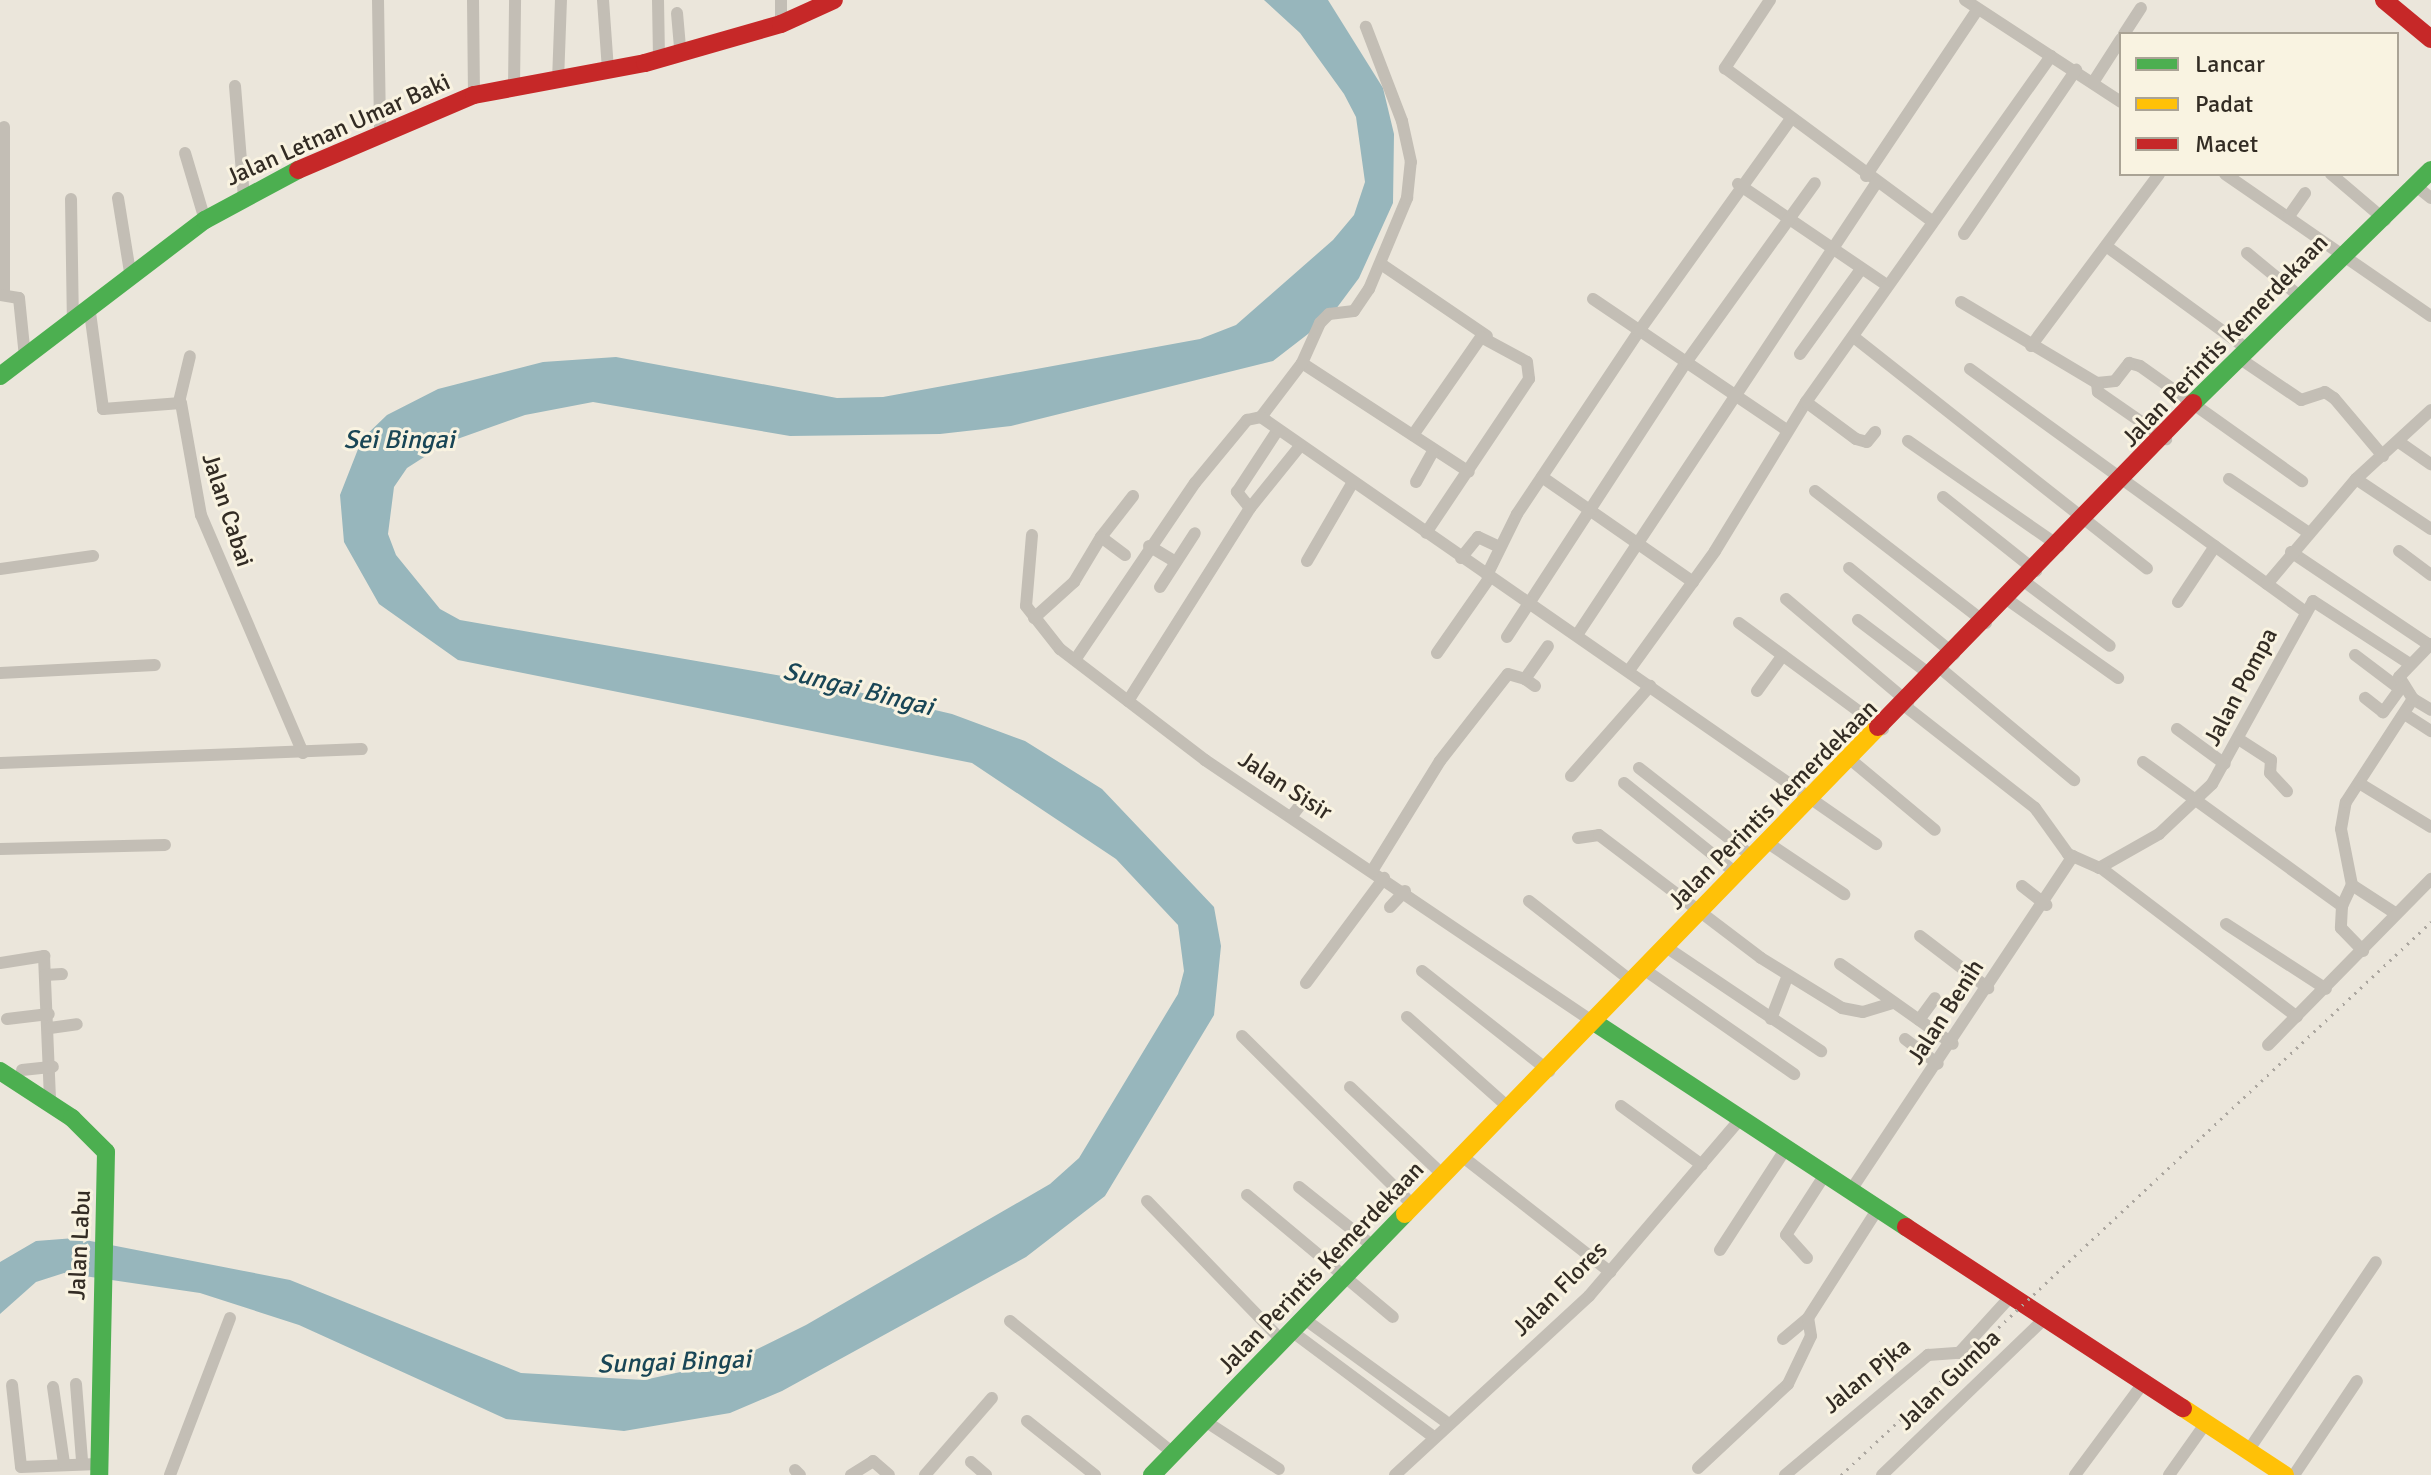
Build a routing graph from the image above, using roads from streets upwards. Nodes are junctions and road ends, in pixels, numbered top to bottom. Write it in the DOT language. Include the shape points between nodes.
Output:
graph roads {
  1 [pos="378,0"];
  2 [pos="473,0"];
  3 [pos="515,0"];
  4 [pos="561,0"];
  5 [pos="603,0"];
  6 [pos="658,0"];
  7 [pos="781,0"];
  8 [pos="834,0"];
  9 [pos="1770,0"];
  10 [pos="1966,0"];
  11 [pos="2384,0"];
  12 [pos="2141,8"];
  13 [pos="1977,10"];
  14 [pos="677,13"];
  15 [pos="781,24"];
  16 [pos="1366,27"];
  17 [pos="2125,32"];
  18 [pos="2431,39"];
  19 [pos="2119,41"];
  20 [pos="680,51"];
  21 [pos="2051,56"];
  22 [pos="659,59"];
  23 [pos="608,70"];
  24 [pos="2076,70"];
  25 [pos="558,81"];
  26 [pos="2094,81"];
  27 [pos="235,86"];
  28 [pos="514,87"];
  29 [pos="474,95"];
  30 [pos="2119,100"];
  31 [pos="1791,119"];
  32 [pos="4,127"];
  33 [pos="380,133"];
  34 [pos="185,153"];
  35 [pos="2431,170"];
  36 [pos="2158,176"];
  37 [pos="2228,176"];
  38 [pos="2333,176"];
  39 [pos="1872,179"];
  40 [pos="1815,183"];
  41 [pos="1738,184"];
  42 [pos="2424,192"];
  43 [pos="2305,193"];
  44 [pos="244,197"];
  45 [pos="118,198"];
  46 [pos="71,199"];
  47 [pos="2289,216"];
  48 [pos="1786,217"];
  49 [pos="205,220"];
  50 [pos="2385,220"];
  51 [pos="1932,221"];
  52 [pos="1964,234"];
  53 [pos="2106,246"];
  54 [pos="1832,248"];
  55 [pos="2247,253"];
  56 [pos="2339,254"];
  57 [pos="1381,264"];
  58 [pos="1861,269"];
  59 [pos="130,272"];
  60 [pos="1888,286"];
  61 [pos="2,294"];
  62 [pos="2298,295"];
  63 [pos="1593,299"];
  64 [pos="1961,302"];
  65 [pos="89,305"];
  66 [pos="2431,316"];
  67 [pos="73,320"];
  68 [pos="1639,331"];
  69 [pos="1487,336"];
  70 [pos="1855,338"];
  71 [pos="2031,346"];
  72 [pos="1800,354"];
  73 [pos="2243,354"];
  74 [pos="190,356"];
  75 [pos="25,357"];
  76 [pos="1687,361"];
  77 [pos="1302,363"];
  78 [pos="1970,369"];
  79 [pos="0,376"];
  80 [pos="2097,383"];
  81 [pos="1739,394"];
  82 [pos="179,402"];
  83 [pos="1806,402"];
  84 [pos="2196,406"];
  85 [pos="2431,410"];
  86 [pos="1261,417"];
  87 [pos="1277,431"];
  88 [pos="1788,431"];
  89 [pos="1875,432"];
  90 [pos="1413,435"];
  91 [pos="2166,439"];
  92 [pos="1908,441"];
  93 [pos="2399,442"];
  94 [pos="1300,446"];
  95 [pos="1433,451"];
  96 [pos="2383,456"];
  97 [pos="2431,464"];
  98 [pos="1469,472"];
  99 [pos="1542,477"];
  100 [pos="2229,479"];
  101 [pos="2356,479"];
  102 [pos="2123,480"];
  103 [pos="2302,481"];
  104 [pos="1353,482"];
  105 [pos="1416,482"];
  106 [pos="1815,491"];
  107 [pos="1133,496"];
  108 [pos="1943,497"];
  109 [pos="1250,508"];
  110 [pos="1592,511"];
  111 [pos="2084,521"];
  112 [pos="2431,529"];
  113 [pos="1195,533"];
  114 [pos="1426,533"];
  115 [pos="2309,533"];
  116 [pos="1032,535"];
  117 [pos="1101,537"];
  118 [pos="1638,542"];
  119 [pos="1149,546"];
  120 [pos="2059,546"];
  121 [pos="2215,546"];
  122 [pos="1499,547"];
  123 [pos="2399,551"];
  124 [pos="2291,552"];
  125 [pos="1125,555"];
  126 [pos="93,556"];
  127 [pos="1461,558"];
  128 [pos="1174,561"];
  129 [pos="1307,561"];
  130 [pos="1849,568"];
  131 [pos="0,569"];
  132 [pos="2147,569"];
  133 [pos="2431,575"];
  134 [pos="1488,576"];
  135 [pos="2031,577"];
  136 [pos="1693,582"];
  137 [pos="2267,584"];
  138 [pos="1160,587"];
  139 [pos="1786,599"];
  140 [pos="2008,600"];
  141 [pos="2178,602"];
  142 [pos="1531,604"];
  143 [pos="2303,610"];
  144 [pos="1034,618"];
  145 [pos="1858,620"];
  146 [pos="1739,623"];
  147 [pos="1986,623"];
  148 [pos="1577,635"];
  149 [pos="1507,637"];
  150 [pos="2431,645"];
  151 [pos="1548,646"];
  152 [pos="2110,646"];
  153 [pos="1437,653"];
  154 [pos="1954,654"];
  155 [pos="1783,655"];
  156 [pos="2355,655"];
  157 [pos="1075,660"];
  158 [pos="2410,664"];
  159 [pos="155,665"];
  160 [pos="1630,669"];
  161 [pos="1936,672"];
  162 [pos="0,673"];
  163 [pos="2118,678"];
  164 [pos="1650,686"];
  165 [pos="2400,689"];
  166 [pos="1757,691"];
  167 [pos="2365,698"];
  168 [pos="2413,699"];
  169 [pos="1128,701"];
  170 [pos="1906,704"];
  171 [pos="2431,710"];
  172 [pos="2406,715"];
  173 [pos="1883,729"];
  174 [pos="2177,729"];
  175 [pos="2431,731"];
  176 [pos="2240,740"];
  177 [pos="362,749"];
  178 [pos="303,753"];
  179 [pos="1851,760"];
  180 [pos="2143,762"];
  181 [pos="0,763"];
  182 [pos="2225,764"];
  183 [pos="1639,768"];
  184 [pos="1571,776"];
  185 [pos="2074,780"];
  186 [pos="1624,783"];
  187 [pos="2359,783"];
  188 [pos="2287,791"];
  189 [pos="2194,797"];
  190 [pos="1306,798"];
  191 [pos="1814,799"];
  192 [pos="1291,817"];
  193 [pos="2431,827"];
  194 [pos="1935,830"];
  195 [pos="1578,838"];
  196 [pos="1768,843"];
  197 [pos="1876,844"];
  198 [pos="165,845"];
  199 [pos="0,849"];
  200 [pos="2073,856"];
  201 [pos="1754,858"];
  202 [pos="2101,868"];
  203 [pos="1378,874"];
  204 [pos="1737,874"];
  205 [pos="2431,879"];
  206 [pos="2352,885"];
  207 [pos="2022,886"];
  208 [pos="1405,891"];
  209 [pos="1844,894"];
  210 [pos="1529,901"];
  211 [pos="2046,905"];
  212 [pos="2342,906"];
  213 [pos="1390,907"];
  214 [pos="1700,913"];
  215 [pos="2395,913"];
  216 [pos="2226,924"];
  217 [pos="1920,936"];
  218 [pos="1666,947"];
  219 [pos="2363,951"];
  220 [pos="0,963"];
  221 [pos="1840,964"];
  222 [pos="1422,971"];
  223 [pos="62,974"];
  224 [pos="45,975"];
  225 [pos="1788,975"];
  226 [pos="1639,977"];
  227 [pos="1306,983"];
  228 [pos="1988,988"];
  229 [pos="2326,989"];
  230 [pos="1935,998"];
  231 [pos="1893,1003"];
  232 [pos="1407,1017"];
  233 [pos="2297,1017"];
  234 [pos="7,1019"];
  235 [pos="1771,1019"];
  236 [pos="1919,1020"];
  237 [pos="50,1021"];
  238 [pos="77,1024"];
  239 [pos="1597,1024"];
  240 [pos="1242,1036"];
  241 [pos="1905,1039"];
  242 [pos="1953,1044"];
  243 [pos="2268,1045"];
  244 [pos="1821,1051"];
  245 [pos="1938,1064"];
  246 [pos="53,1067"];
  247 [pos="22,1070"];
  248 [pos="0,1071"];
  249 [pos="1549,1071"];
  250 [pos="1794,1074"];
  251 [pos="1350,1087"];
  252 [pos="50,1102"];
  253 [pos="1621,1106"];
  254 [pos="1509,1108"];
  255 [pos="1741,1118"];
  256 [pos="1787,1147"];
  257 [pos="1463,1157"];
  258 [pos="1702,1165"];
  259 [pos="1826,1173"];
  260 [pos="1444,1176"];
  261 [pos="1299,1187"];
  262 [pos="1851,1190"];
  263 [pos="1247,1195"];
  264 [pos="1147,1201"];
  265 [pos="1414,1206"];
  266 [pos="1879,1207"];
  267 [pos="1374,1247"];
  268 [pos="1720,1250"];
  269 [pos="1807,1258"];
  270 [pos="2376,1262"];
  271 [pos="1610,1272"];
  272 [pos="1347,1276"];
  273 [pos="2012,1295"];
  274 [pos="1393,1317"];
  275 [pos="2046,1317"];
  276 [pos="230,1318"];
  277 [pos="1808,1318"];
  278 [pos="1010,1321"];
  279 [pos="1292,1330"];
  280 [pos="1783,1339"];
  281 [pos="2357,1381"];
  282 [pos="2144,1382"];
  283 [pos="76,1384"];
  284 [pos="12,1385"];
  285 [pos="53,1387"];
  286 [pos="992,1398"];
  287 [pos="1027,1421"];
  288 [pos="1205,1421"];
  289 [pos="1445,1421"];
  290 [pos="2206,1423"];
  291 [pos="1431,1435"];
  292 [pos="2248,1451"];
  293 [pos="1173,1453"];
  294 [pos="971,1462"];
  295 [pos="64,1463"];
  296 [pos="93,1467"];
  297 [pos="1698,1468"];
  298 [pos="1279,1469"];
  299 [pos="21,1471"];
  300 [pos="1403,1473"];
  301 [pos="170,1475"];
  302 [pos="851,1475"];
  303 [pos="889,1475"];
  304 [pos="925,1475"];
  305 [pos="986,1475"];
  306 [pos="1095,1475"];
  307 [pos="1152,1475"];
  308 [pos="1785,1475"];
  309 [pos="1882,1475"];
  310 [pos="2075,1475"];
  311 [pos="2169,1475"];
  312 [pos="2285,1475"];
  313 [pos="2294,1475"];
  1 -- 33 [label="street"];
  2 -- 29 [label="street"];
  3 -- 28 [label="street"];
  4 -- 25 [label="street"];
  5 -- 23 [label="street"];
  6 -- 22 [label="street"];
  7 -- 15 [label="street"];
  8 -- 15 [label="street, Jalan Letnan Umar Baki"];
  9 -- 31 [label="street" via="1725,68"];
  10 -- 13 [label="street"];
  11 -- 18 [label="street"];
  12 -- 17 [label="street"];
  13 -- 21 [label="street"];
  13 -- 39 [label="street"];
  14 -- 20 [label="street"];
  15 -- 20 [label="street, Jalan Letnan Umar Baki"];
  16 -- 57 [label="street" via="1411,162 1407,198"];
  19 -- 26 [label="street"];
  20 -- 22 [label="street, Jalan Letnan Umar Baki"];
  21 -- 24 [label="street"];
  21 -- 51 [label="street"];
  22 -- 23 [label="street, Jalan Letnan Umar Baki"];
  23 -- 25 [label="street, Jalan Letnan Umar Baki"];
  24 -- 26 [label="street"];
  24 -- 52 [label="street"];
  25 -- 28 [label="street, Jalan Letnan Umar Baki"];
  26 -- 30 [label="street"];
  27 -- 44 [label="street"];
  28 -- 29 [label="street, Jalan Letnan Umar Baki"];
  29 -- 33 [label="street, Jalan Letnan Umar Baki"];
  31 -- 39 [label="street"];
  31 -- 41 [label="street"];
  32 -- 61 [label="street"];
  33 -- 44 [label="street, Jalan Letnan Umar Baki"];
  34 -- 49 [label="street"];
  35 -- 42 [label="street, Jalan Perintis Kemerdekaan"];
  36 -- 53 [label="street"];
  37 -- 47 [label="street"];
  38 -- 50 [label="street"];
  39 -- 51 [label="street"];
  39 -- 54 [label="street"];
  40 -- 48 [label="street"];
  41 -- 48 [label="street"];
  41 -- 68 [label="street"];
  42 -- 50 [label="street, Jalan Perintis Kemerdekaan"];
  43 -- 47 [label="street"];
  44 -- 49 [label="street, Jalan Letnan Umar Baki"];
  45 -- 59 [label="street"];
  46 -- 67 [label="street"];
  47 -- 56 [label="street"];
  48 -- 54 [label="street"];
  48 -- 76 [label="street"];
  49 -- 59 [label="street, Jalan Letnan Umar Baki"];
  50 -- 56 [label="street, Jalan Perintis Kemerdekaan"];
  51 -- 60 [label="street"];
  53 -- 71 [label="street"];
  53 -- 73 [label="street"];
  54 -- 58 [label="street"];
  54 -- 81 [label="street"];
  55 -- 62 [label="street"];
  56 -- 62 [label="street, Jalan Perintis Kemerdekaan"];
  56 -- 66 [label="street"];
  57 -- 69 [label="street"];
  57 -- 77 [label="street" via="1354,311 1329,314 1320,323"];
  58 -- 60 [label="street"];
  58 -- 72 [label="street"];
  59 -- 65 [label="street, Jalan Letnan Umar Baki"];
  60 -- 70 [label="street"];
  61 -- 75 [label="street" via="19,298"];
  62 -- 73 [label="street, Jalan Perintis Kemerdekaan"];
  63 -- 68 [label="street"];
  64 -- 71 [label="street"];
  65 -- 67 [label="street, Jalan Letnan Umar Baki"];
  65 -- 82 [label="street" via="103,409"];
  67 -- 75 [label="street, Jalan Letnan Umar Baki"];
  68 -- 76 [label="street"];
  68 -- 99 [label="street"];
  69 -- 90 [label="street" via="1476,340"];
  69 -- 98 [label="street" via="1527,362 1530,373"];
  70 -- 83 [label="street"];
  70 -- 111 [label="street"];
  71 -- 80 [label="street"];
  73 -- 84 [label="street, Jalan Perintis Kemerdekaan"];
  73 -- 96 [label="street" via="2301,400 2325,392 2334,398"];
  74 -- 82 [label="street"];
  75 -- 79 [label="street, Jalan Letnan Umar Baki"];
  76 -- 81 [label="street"];
  76 -- 110 [label="street"];
  77 -- 86 [label="street"];
  77 -- 90 [label="street"];
  78 -- 102 [label="street, Jalan Pompa"];
  80 -- 84 [label="street" via="2115,381 2134,363"];
  80 -- 91 [label="street" via="2098,392"];
  81 -- 88 [label="street"];
  81 -- 118 [label="street"];
  82 -- 178 [label="street, Jalan Cabai" via="201,515"];
  83 -- 88 [label="street"];
  83 -- 89 [label="street" via="1856,439 1867,442"];
  84 -- 91 [label="street, Jalan Perintis Kemerdekaan"];
  84 -- 103 [label="street"];
  85 -- 93 [label="street"];
  86 -- 87 [label="street"];
  86 -- 119 [label="street" via="1247,420"];
  87 -- 94 [label="street"];
  87 -- 109 [label="street" via="1237,492"];
  88 -- 136 [label="street"];
  90 -- 95 [label="street"];
  91 -- 102 [label="street, Jalan Perintis Kemerdekaan"];
  92 -- 120 [label="street"];
  93 -- 96 [label="street"];
  93 -- 97 [label="street"];
  94 -- 104 [label="street"];
  94 -- 109 [label="street"];
  95 -- 98 [label="street"];
  95 -- 105 [label="street"];
  96 -- 101 [label="street"];
  98 -- 114 [label="street"];
  99 -- 110 [label="street"];
  99 -- 122 [label="street"];
  100 -- 115 [label="street"];
  101 -- 112 [label="street"];
  101 -- 115 [label="street"];
  102 -- 111 [label="street, Jalan Perintis Kemerdekaan"];
  102 -- 121 [label="street, Jalan Pompa"];
  104 -- 114 [label="street"];
  104 -- 129 [label="street"];
  106 -- 147 [label="street"];
  107 -- 117 [label="street"];
  108 -- 135 [label="street"];
  109 -- 169 [label="street"];
  110 -- 118 [label="street"];
  110 -- 142 [label="street"];
  111 -- 120 [label="street, Jalan Perintis Kemerdekaan"];
  111 -- 132 [label="street"];
  113 -- 128 [label="street"];
  114 -- 127 [label="street"];
  115 -- 124 [label="street"];
  116 -- 144 [label="street" via="1025,594"];
  117 -- 125 [label="street"];
  117 -- 144 [label="street" via="1074,582"];
  118 -- 136 [label="street"];
  118 -- 148 [label="street"];
  119 -- 128 [label="street"];
  119 -- 157 [label="street"];
  120 -- 135 [label="street, Jalan Perintis Kemerdekaan"];
  121 -- 137 [label="street, Jalan Pompa"];
  121 -- 141 [label="street"];
  122 -- 127 [label="street" via="1478,537"];
  122 -- 134 [label="street"];
  123 -- 133 [label="street"];
  124 -- 137 [label="street"];
  124 -- 150 [label="street"];
  126 -- 131 [label="street"];
  127 -- 134 [label="street"];
  128 -- 138 [label="street"];
  130 -- 154 [label="street"];
  134 -- 142 [label="street"];
  134 -- 153 [label="street"];
  135 -- 140 [label="street, Jalan Perintis Kemerdekaan"];
  135 -- 152 [label="street"];
  136 -- 160 [label="street"];
  137 -- 143 [label="street, Jalan Pompa"];
  139 -- 170 [label="street"];
  140 -- 147 [label="street, Jalan Perintis Kemerdekaan"];
  140 -- 163 [label="street"];
  142 -- 148 [label="street"];
  142 -- 149 [label="street"];
  143 -- 158 [label="street" via="2320,600"];
  143 -- 176 [label="street, Jalan Pompa"];
  144 -- 157 [label="street, Jalan Sisir"];
  145 -- 161 [label="street"];
  146 -- 155 [label="street"];
  147 -- 154 [label="street, Jalan Perintis Kemerdekaan"];
  148 -- 160 [label="street"];
  150 -- 158 [label="street"];
  151 -- 203 [label="street" via="1530,683 1508,674 1440,761"];
  154 -- 161 [label="street, Jalan Perintis Kemerdekaan"];
  155 -- 166 [label="street"];
  155 -- 173 [label="street"];
  156 -- 165 [label="street"];
  157 -- 169 [label="street, Jalan Sisir"];
  158 -- 165 [label="street"];
  159 -- 162 [label="street"];
  160 -- 164 [label="street"];
  161 -- 170 [label="street, Jalan Perintis Kemerdekaan"];
  161 -- 185 [label="street"];
  164 -- 184 [label="street"];
  164 -- 191 [label="street"];
  165 -- 167 [label="street" via="2383,712"];
  165 -- 168 [label="street"];
  168 -- 171 [label="street"];
  168 -- 172 [label="street"];
  169 -- 192 [label="street, Jalan Sisir"];
  170 -- 173 [label="street, Jalan Perintis Kemerdekaan"];
  170 -- 200 [label="street" via="2035,808"];
  172 -- 175 [label="street"];
  172 -- 187 [label="street"];
  173 -- 179 [label="street, Jalan Perintis Kemerdekaan"];
  174 -- 182 [label="street"];
  176 -- 182 [label="street, Jalan Pompa"];
  176 -- 188 [label="street" via="2271,760 2270,773"];
  177 -- 178 [label="street"];
  178 -- 181 [label="street"];
  179 -- 191 [label="street, Jalan Perintis Kemerdekaan"];
  179 -- 194 [label="street"];
  180 -- 189 [label="street"];
  182 -- 189 [label="street, Jalan Pompa"];
  183 -- 201 [label="street"];
  186 -- 204 [label="street"];
  187 -- 193 [label="street"];
  187 -- 206 [label="street" via="2341,829"];
  189 -- 202 [label="street, Jalan Pompa" via="2159,834"];
  189 -- 212 [label="street"];
  190 -- 192 [label="street"];
  191 -- 196 [label="street, Jalan Perintis Kemerdekaan"];
  191 -- 197 [label="street"];
  192 -- 203 [label="street, Jalan Sisir"];
  195 -- 214 [label="street" via="1599,835"];
  196 -- 201 [label="street, Jalan Perintis Kemerdekaan"];
  196 -- 209 [label="street"];
  198 -- 199 [label="street"];
  200 -- 202 [label="street"];
  200 -- 211 [label="street, Jalan Benih"];
  201 -- 204 [label="street, Jalan Perintis Kemerdekaan"];
  202 -- 233 [label="street"];
  203 -- 208 [label="street, Jalan Sisir"];
  203 -- 227 [label="street"];
  204 -- 214 [label="street, Jalan Perintis Kemerdekaan"];
  205 -- 215 [label="street"];
  206 -- 212 [label="street"];
  206 -- 215 [label="street"];
  207 -- 211 [label="street"];
  208 -- 213 [label="street"];
  208 -- 239 [label="street, Jalan Sisir"];
  210 -- 226 [label="street"];
  211 -- 228 [label="street, Jalan Benih"];
  212 -- 219 [label="street" via="2339,923"];
  214 -- 218 [label="street, Jalan Perintis Kemerdekaan"];
  214 -- 225 [label="street"];
  215 -- 219 [label="street"];
  216 -- 229 [label="street"];
  217 -- 228 [label="street"];
  218 -- 226 [label="street, Jalan Perintis Kemerdekaan"];
  218 -- 235 [label="street"];
  219 -- 229 [label="street"];
  220 -- 224 [label="street" via="44,956"];
  221 -- 231 [label="street"];
  222 -- 249 [label="street"];
  223 -- 224 [label="street"];
  224 -- 237 [label="street"];
  225 -- 231 [label="street" via="1852,1012"];
  225 -- 235 [label="street"];
  226 -- 239 [label="street, Jalan Perintis Kemerdekaan"];
  226 -- 250 [label="street"];
  228 -- 242 [label="street, Jalan Benih"];
  229 -- 233 [label="street"];
  230 -- 236 [label="street"];
  231 -- 236 [label="street"];
  232 -- 254 [label="street"];
  233 -- 243 [label="street"];
  234 -- 237 [label="street"];
  235 -- 244 [label="street"];
  236 -- 242 [label="street"];
  237 -- 238 [label="street"];
  237 -- 246 [label="street"];
  239 -- 249 [label="street, Jalan Perintis Kemerdekaan"];
  239 -- 255 [label="street"];
  240 -- 265 [label="street"];
  241 -- 245 [label="street"];
  242 -- 245 [label="street, Jalan Benih"];
  245 -- 262 [label="street, Jalan Benih"];
  246 -- 247 [label="street"];
  246 -- 252 [label="street"];
  248 -- 252 [label="street, Jalan Labu"];
  249 -- 254 [label="street, Jalan Perintis Kemerdekaan"];
  251 -- 260 [label="street"];
  252 -- 296 [label="street, Jalan Labu" via="106,1152"];
  253 -- 258 [label="street"];
  254 -- 257 [label="street, Jalan Perintis Kemerdekaan"];
  255 -- 256 [label="street"];
  255 -- 258 [label="street, Jalan Flores"];
  256 -- 259 [label="street"];
  256 -- 268 [label="street"];
  257 -- 260 [label="street, Jalan Perintis Kemerdekaan"];
  257 -- 271 [label="street"];
  258 -- 271 [label="street, Jalan Flores"];
  259 -- 262 [label="street"];
  259 -- 269 [label="street" via="1786,1235"];
  260 -- 265 [label="street, Jalan Perintis Kemerdekaan"];
  261 -- 267 [label="street"];
  262 -- 266 [label="street"];
  263 -- 272 [label="street"];
  264 -- 279 [label="street"];
  265 -- 267 [label="street, Jalan Perintis Kemerdekaan"];
  266 -- 273 [label="street"];
  266 -- 277 [label="street"];
  267 -- 272 [label="street, Jalan Perintis Kemerdekaan"];
  270 -- 292 [label="street"];
  271 -- 289 [label="street, Jalan Flores"];
  272 -- 274 [label="street"];
  272 -- 279 [label="street, Jalan Perintis Kemerdekaan"];
  273 -- 275 [label="street"];
  273 -- 308 [label="street, Jalan Pjka" via="1959,1353 1928,1355"];
  275 -- 282 [label="street"];
  275 -- 309 [label="street, Jalan Gumba"];
  276 -- 301 [label="street"];
  277 -- 280 [label="street"];
  277 -- 297 [label="street" via="1811,1336 1788,1384"];
  278 -- 293 [label="street"];
  279 -- 288 [label="street, Jalan Perintis Kemerdekaan"];
  279 -- 289 [label="street"];
  279 -- 291 [label="street"];
  281 -- 313 [label="street"];
  282 -- 290 [label="street"];
  282 -- 310 [label="street"];
  283 -- 296 [label="street"];
  284 -- 299 [label="street"];
  285 -- 295 [label="street"];
  286 -- 304 [label="street"];
  287 -- 306 [label="street"];
  288 -- 293 [label="street, Jalan Perintis Kemerdekaan"];
  288 -- 298 [label="street"];
  289 -- 291 [label="street, Jalan Flores"];
  290 -- 292 [label="street"];
  290 -- 311 [label="street"];
  291 -- 300 [label="street, Jalan Flores"];
  292 -- 312 [label="street"];
  293 -- 307 [label="street, Jalan Perintis Kemerdekaan"];
  294 -- 305 [label="street"];
  295 -- 296 [label="street"];
  295 -- 299 [label="street"];
  302 -- 303 [label="street" via="873,1461"];
}
